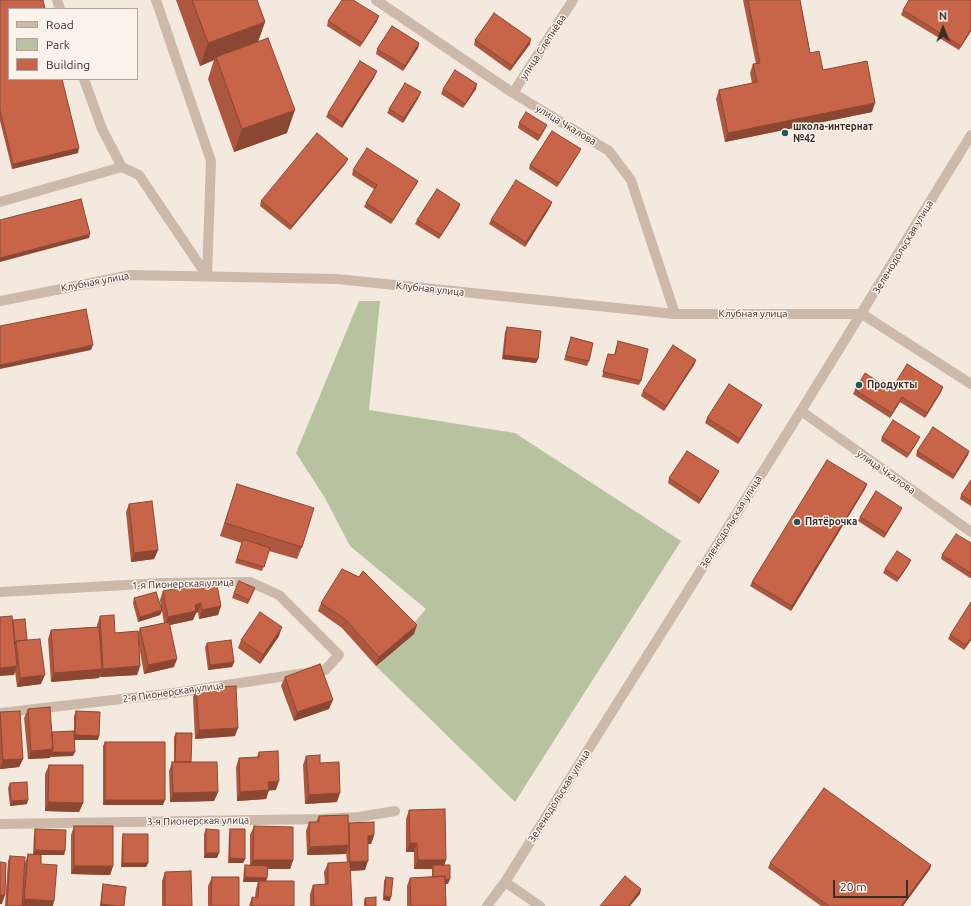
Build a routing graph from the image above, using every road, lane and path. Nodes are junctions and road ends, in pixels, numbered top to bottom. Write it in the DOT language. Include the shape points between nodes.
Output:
graph roads {
  1 [pos="156,0"];
  2 [pos="376,0"];
  3 [pos="573,0"];
  4 [pos="84,80"];
  5 [pos="513,93"];
  6 [pos="971,135"];
  7 [pos="122,167"];
  8 [pos="0,202"];
  9 [pos="207,276"];
  10 [pos="0,300"];
  11 [pos="675,314"];
  12 [pos="862,314"];
  13 [pos="971,384"];
  14 [pos="801,411"];
  15 [pos="971,532"];
  16 [pos="0,592"];
  17 [pos="340,654"];
  18 [pos="0,713"];
  19 [pos="395,811"];
  20 [pos="0,824"];
  21 [pos="505,882"];
  22 [pos="487,906"];
  23 [pos="540,906"];
  1 -- 9 [label="street" via="212,161"];
  2 -- 5 [label="street, улица Чкалова"];
  3 -- 5 [label="street, улица Слепнёва"];
  4 -- 7 [label="street" via="102,129"];
  5 -- 11 [label="street, улица Чкалова" via="609,152 631,180"];
  6 -- 12 [label="street, Зеленодольская улица"];
  7 -- 8 [label="street"];
  7 -- 9 [label="street" via="139,175"];
  9 -- 10 [label="street, Клубная улица" via="131,275"];
  9 -- 11 [label="street, Клубная улица" via="337,279"];
  11 -- 12 [label="street, Клубная улица"];
  12 -- 13 [label="street"];
  12 -- 14 [label="street, Зеленодольская улица"];
  14 -- 15 [label="street, улица Чкалова"];
  14 -- 21 [label="street, Зеленодольская улица"];
  16 -- 17 [label="street, 1-я Пионерская улица" via="162,583 250,582 280,595"];
  17 -- 18 [label="street, 2-я Пионерская улица" via="324,670 174,694"];
  19 -- 20 [label="street, 3-я Пионерская улица" via="359,817 321,819"];
  21 -- 22 [label="street, Зеленодольская улица"];
  21 -- 23 [label="street"];
}
